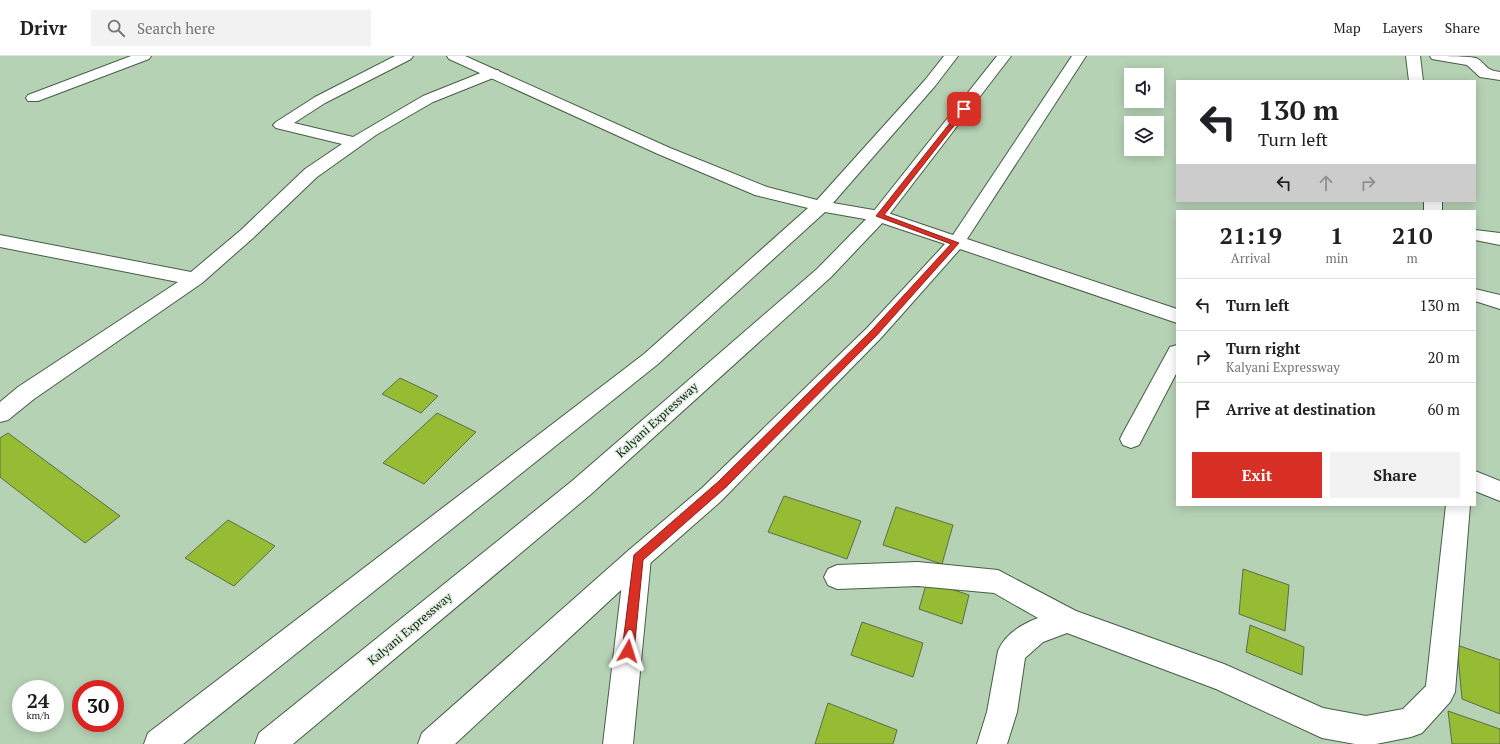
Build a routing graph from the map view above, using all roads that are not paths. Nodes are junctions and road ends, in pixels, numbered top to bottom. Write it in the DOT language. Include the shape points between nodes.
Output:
graph roads {
  1 [pos="144,56"];
  2 [pos="406,56"];
  3 [pos="454,56"];
  4 [pos="951,56"];
  5 [pos="1004,56"];
  6 [pos="1079,56"];
  7 [pos="1413,56"];
  8 [pos="1437,56"];
  9 [pos="492,73"];
  10 [pos="1500,76"];
  11 [pos="1416,80"];
  12 [pos="32,98"];
  13 [pos="355,142"];
  14 [pos="821,206"];
  15 [pos="879,216"];
  16 [pos="1476,235"];
  17 [pos="1500,239"];
  18 [pos="0,241"];
  19 [pos="956,243"];
  20 [pos="195,279"];
  21 [pos="1476,295"];
  22 [pos="1500,302"];
  23 [pos="1176,316"];
  24 [pos="1176,354"];
  25 [pos="0,414"];
  26 [pos="1131,438"];
  27 [pos="1476,481"];
  28 [pos="1500,492"];
  29 [pos="1458,506"];
  30 [pos="638,558"];
  31 [pos="837,577"];
  32 [pos="1067,620"];
  33 [pos="1366,737"];
  34 [pos="159,744"];
  35 [pos="270,744"];
  36 [pos="433,744"];
  37 [pos="618,744"];
  38 [pos="992,744"];
  1 -- 12 [label="main road"];
  2 -- 13 [label="main road" via="320,100 281,125"];
  3 -- 9 [label="main road"];
  4 -- 14 [label="main road"];
  5 -- 15 [label="main road, Kalyani Expressway"];
  6 -- 19 [label="main road"];
  7 -- 11 [label="main road"];
  8 -- 10 [label="main road" via="1471,61 1485,74"];
  9 -- 13 [label="main road" via="428,99"];
  9 -- 14 [label="main road" via="671,154 761,191"];
  13 -- 20 [label="main road" via="311,173"];
  14 -- 15 [label="main road"];
  14 -- 34 [label="main road" via="652,359"];
  15 -- 19 [label="main road"];
  15 -- 35 [label="main road, Kalyani Expressway" via="824,273 581,488"];
  16 -- 17 [label="main road"];
  18 -- 20 [label="main road"];
  19 -- 23 [label="main road"];
  19 -- 30 [label="main road" via="874,333 711,495"];
  20 -- 25 [label="main road" via="26,393"];
  21 -- 22 [label="main road"];
  24 -- 26 [label="main road"];
  27 -- 28 [label="main road"];
  29 -- 33 [label="main road" via="1440,692 1411,722"];
  30 -- 36 [label="main road"];
  30 -- 37 [label="main road"];
  31 -- 32 [label="main road" via="918,574 998,582"];
  32 -- 33 [label="main road" via="1224,678 1322,723"];
  32 -- 38 [label="main road" via="1033,633 1012,651 1002,712"];
}
